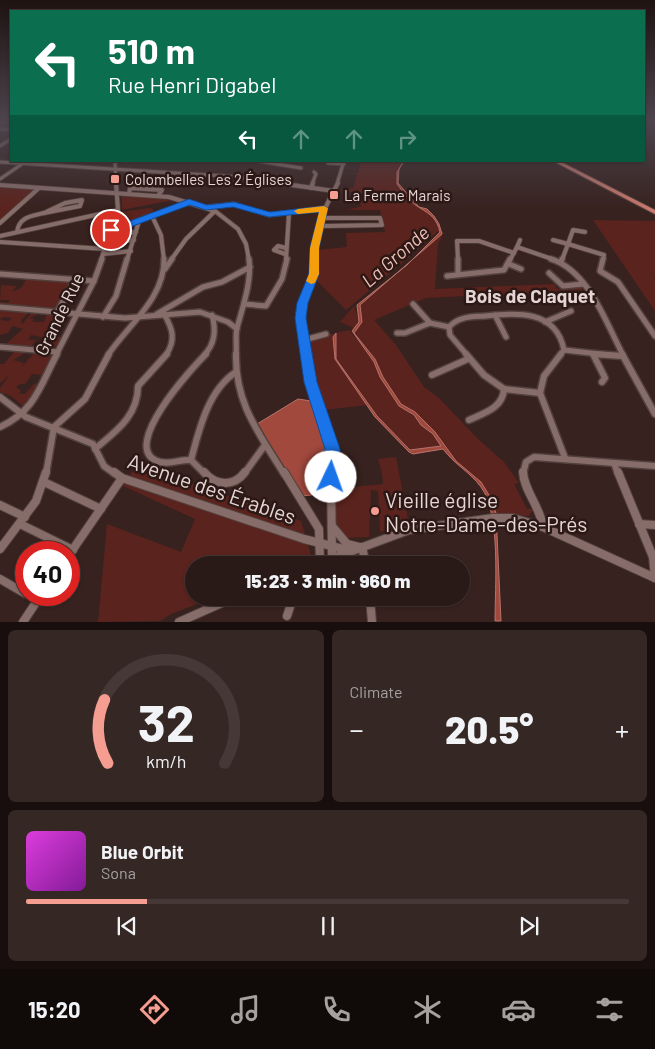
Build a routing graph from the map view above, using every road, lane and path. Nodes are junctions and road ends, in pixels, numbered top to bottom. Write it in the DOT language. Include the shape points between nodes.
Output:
graph roads {
  1 [pos="0,162"];
  2 [pos="114,162"];
  3 [pos="264,162"];
  4 [pos="296,162"];
  5 [pos="329,162"];
  6 [pos="557,162"];
  7 [pos="565,162"];
  8 [pos="23,163"];
  9 [pos="344,163"];
  10 [pos="293,167"];
  11 [pos="301,168"];
  12 [pos="116,170"];
  13 [pos="314,172"];
  14 [pos="0,179"];
  15 [pos="0,185"];
  16 [pos="40,188"];
  17 [pos="311,188"];
  18 [pos="334,191"];
  19 [pos="118,193"];
  20 [pos="129,194"];
  21 [pos="158,196"];
  22 [pos="189,202"];
  23 [pos="206,207"];
  24 [pos="324,208"];
  25 [pos="655,208"];
  26 [pos="118,210"];
  27 [pos="215,211"];
  28 [pos="655,212"];
  29 [pos="289,213"];
  30 [pos="44,214"];
  31 [pos="152,216"];
  32 [pos="320,218"];
  33 [pos="351,218"];
  34 [pos="139,221"];
  35 [pos="0,223"];
  36 [pos="352,225"];
  37 [pos="325,226"];
  38 [pos="17,232"];
  39 [pos="136,232"];
  40 [pos="585,232"];
  41 [pos="110,233"];
  42 [pos="0,236"];
  43 [pos="134,240"];
  44 [pos="520,240"];
  45 [pos="554,240"];
  46 [pos="0,242"];
  47 [pos="568,244"];
  48 [pos="517,247"];
  49 [pos="105,249"];
  50 [pos="132,251"];
  51 [pos="514,253"];
  52 [pos="165,255"];
  53 [pos="175,255"];
  54 [pos="561,262"];
  55 [pos="508,264"];
  56 [pos="250,267"];
  57 [pos="522,269"];
  58 [pos="165,270"];
  59 [pos="549,273"];
  60 [pos="0,274"];
  61 [pos="458,274"];
  62 [pos="447,276"];
  63 [pos="75,280"];
  64 [pos="94,281"];
  65 [pos="583,284"];
  66 [pos="244,304"];
  67 [pos="413,304"];
  68 [pos="0,308"];
  69 [pos="57,312"];
  70 [pos="571,312"];
  71 [pos="77,314"];
  72 [pos="164,314"];
  73 [pos="155,315"];
  74 [pos="212,315"];
  75 [pos="495,315"];
  76 [pos="141,316"];
  77 [pos="103,317"];
  78 [pos="545,322"];
  79 [pos="430,323"];
  80 [pos="449,327"];
  81 [pos="237,329"];
  82 [pos="398,333"];
  83 [pos="326,334"];
  84 [pos="655,336"];
  85 [pos="506,337"];
  86 [pos="304,340"];
  87 [pos="0,347"];
  88 [pos="564,350"];
  89 [pos="58,352"];
  90 [pos="594,354"];
  91 [pos="623,356"];
  92 [pos="468,359"];
  93 [pos="236,372"];
  94 [pos="432,375"];
  95 [pos="602,382"];
  96 [pos="504,389"];
  97 [pos="540,393"];
  98 [pos="0,397"];
  99 [pos="654,411"];
  100 [pos="21,415"];
  101 [pos="469,420"];
  102 [pos="0,427"];
  103 [pos="54,427"];
  104 [pos="265,445"];
  105 [pos="95,448"];
  106 [pos="564,458"];
  107 [pos="191,460"];
  108 [pos="614,463"];
  109 [pos="655,466"];
  110 [pos="122,478"];
  111 [pos="44,482"];
  112 [pos="0,505"];
  113 [pos="101,509"];
  114 [pos="23,521"];
  115 [pos="639,524"];
  116 [pos="655,525"];
  117 [pos="331,526"];
  118 [pos="543,527"];
  119 [pos="54,541"];
  120 [pos="79,541"];
  121 [pos="318,541"];
  122 [pos="332,544"];
  123 [pos="361,547"];
  124 [pos="0,549"];
  125 [pos="351,551"];
  126 [pos="317,556"];
  127 [pos="332,556"];
  128 [pos="337,556"];
  129 [pos="364,556"];
  130 [pos="655,578"];
  131 [pos="0,579"];
  132 [pos="15,587"];
  133 [pos="35,606"];
  134 [pos="215,606"];
  135 [pos="290,606"];
  136 [pos="371,606"];
  137 [pos="287,616"];
  138 [pos="24,622"];
  139 [pos="179,622"];
  140 [pos="372,622"];
  1 -- 8 [label="street"];
  2 -- 12 [label="street, Grande Rue"];
  3 -- 10 [label="street"];
  4 -- 10 [label="street"];
  5 -- 9 [label="street"];
  6 -- 28 [label="main road"];
  7 -- 25 [label="main road"];
  8 -- 12 [label="street"];
  8 -- 14 [label="street"];
  9 -- 18 [label="street"];
  10 -- 11 [label="street"];
  12 -- 17 [label="street" via="240,177"];
  12 -- 19 [label="street, Grande Rue"];
  13 -- 17 [label="street"];
  15 -- 16 [label="street"];
  16 -- 19 [label="street"];
  16 -- 35 [label="street"];
  17 -- 18 [label="street"];
  18 -- 24 [label="street"];
  19 -- 20 [label="street"];
  19 -- 26 [label="street, Grande Rue"];
  20 -- 21 [label="street"];
  20 -- 21 [label="street" via="130,185 162,190"];
  21 -- 22 [label="street"];
  22 -- 23 [label="street"];
  22 -- 31 [label="street"];
  23 -- 27 [label="street"];
  23 -- 29 [label="street" via="234,204 269,215"];
  24 -- 29 [label="street"];
  24 -- 32 [label="street"];
  26 -- 38 [label="street"];
  26 -- 41 [label="street, Grande Rue"];
  27 -- 53 [label="street" via="195,229"];
  27 -- 56 [label="street" via="242,236"];
  29 -- 66 [label="street" via="291,226 283,276 266,306"];
  30 -- 30 [label="street" via="80,206 82,200 64,203"];
  30 -- 38 [label="street" via="24,218 18,224"];
  31 -- 34 [label="street"];
  31 -- 52 [label="street" via="158,223"];
  32 -- 33 [label="street"];
  32 -- 86 [label="street" via="314,248 314,274 301,310"];
  33 -- 36 [label="street"];
  33 -- 36 [label="street" via="381,218 382,224"];
  34 -- 39 [label="street"];
  34 -- 41 [label="street"];
  36 -- 37 [label="street"];
  38 -- 42 [label="street"];
  39 -- 41 [label="street"];
  39 -- 43 [label="street"];
  40 -- 47 [label="street" via="573,230"];
  41 -- 49 [label="street, Grande Rue"];
  43 -- 49 [label="street"];
  43 -- 50 [label="street"];
  44 -- 48 [label="street"];
  45 -- 47 [label="street"];
  46 -- 49 [label="street"];
  47 -- 54 [label="street"];
  47 -- 84 [label="street" via="604,255 600,271 618,282"];
  48 -- 51 [label="street"];
  48 -- 54 [label="street"];
  49 -- 50 [label="street"];
  49 -- 64 [label="street, Grande Rue"];
  50 -- 77 [label="street" via="116,296"];
  51 -- 55 [label="street"];
  51 -- 61 [label="street" via="478,241 457,241"];
  52 -- 53 [label="street"];
  52 -- 58 [label="street"];
  53 -- 58 [label="street"];
  54 -- 65 [label="street"];
  55 -- 57 [label="street"];
  55 -- 61 [label="street" via="504,270 496,272"];
  56 -- 66 [label="street"];
  56 -- 73 [label="street" via="222,282 203,287"];
  58 -- 76 [label="street"];
  59 -- 65 [label="street" via="563,286"];
  60 -- 63 [label="street"];
  61 -- 62 [label="street"];
  63 -- 64 [label="street"];
  63 -- 69 [label="street"];
  64 -- 71 [label="street, Grande Rue"];
  65 -- 91 [label="street"];
  66 -- 81 [label="street"];
  67 -- 79 [label="street"];
  68 -- 69 [label="street"];
  69 -- 71 [label="street"];
  70 -- 78 [label="street"];
  71 -- 77 [label="street"];
  71 -- 89 [label="street, Grande Rue"];
  72 -- 73 [label="street"];
  72 -- 74 [label="street" via="200,312"];
  72 -- 105 [label="street" via="173,326 171,347 138,386 140,400 135,411"];
  73 -- 76 [label="street"];
  74 -- 81 [label="street"];
  74 -- 107 [label="street" via="213,342 162,404 146,448 150,458 159,463"];
  75 -- 78 [label="street" via="516,313"];
  75 -- 80 [label="street" via="461,318"];
  75 -- 85 [label="street"];
  76 -- 77 [label="street"];
  76 -- 103 [label="street" via="111,350 86,396"];
  78 -- 88 [label="street" via="563,342"];
  79 -- 80 [label="street"];
  79 -- 82 [label="street"];
  80 -- 92 [label="street" via="450,335"];
  81 -- 93 [label="street"];
  83 -- 86 [label="street"];
  86 -- 117 [label="street" via="311,382 332,449"];
  87 -- 89 [label="street"];
  88 -- 90 [label="street"];
  88 -- 97 [label="street" via="544,376"];
  89 -- 100 [label="street, Grande Rue" via="32,402"];
  90 -- 91 [label="street"];
  90 -- 95 [label="street" via="605,378"];
  91 -- 99 [label="street"];
  92 -- 94 [label="street"];
  92 -- 96 [label="street"];
  93 -- 104 [label="street" via="246,412"];
  93 -- 107 [label="street" via="230,374 214,397"];
  96 -- 97 [label="street"];
  96 -- 101 [label="street" via="505,394 498,405"];
  97 -- 106 [label="street"];
  98 -- 100 [label="street"];
  100 -- 102 [label="street"];
  100 -- 103 [label="street, Avenue des Érables"];
  103 -- 105 [label="street, Avenue des Érables" via="93,444"];
  103 -- 111 [label="street"];
  104 -- 107 [label="street" via="257,452 242,479 227,483 211,479"];
  104 -- 121 [label="street" via="319,529"];
  105 -- 110 [label="street, Avenue des Érables" via="104,466"];
  106 -- 108 [label="street"];
  106 -- 118 [label="street" via="534,457 526,460 522,468 523,479 541,511"];
  108 -- 109 [label="street"];
  108 -- 115 [label="street"];
  110 -- 113 [label="street"];
  110 -- 121 [label="street, Avenue des Érables"];
  111 -- 113 [label="street"];
  111 -- 114 [label="street" via="38,499"];
  112 -- 114 [label="street"];
  113 -- 120 [label="street"];
  114 -- 119 [label="street"];
  114 -- 124 [label="street"];
  115 -- 116 [label="street"];
  115 -- 130 [label="street" via="653,557"];
  117 -- 122 [label="street"];
  117 -- 123 [label="street" via="347,544"];
  118 -- 123 [label="street" via="513,518 495,518 409,530"];
  118 -- 130 [label="street"];
  121 -- 122 [label="street, Avenue des Érables"];
  121 -- 126 [label="street"];
  122 -- 125 [label="street, Avenue des Érables"];
  122 -- 127 [label="street"];
  123 -- 125 [label="street"];
  123 -- 129 [label="street"];
  125 -- 128 [label="street"];
  131 -- 132 [label="street"];
  133 -- 138 [label="street"];
  134 -- 139 [label="street"];
  135 -- 137 [label="street"];
  136 -- 140 [label="street"];
}
